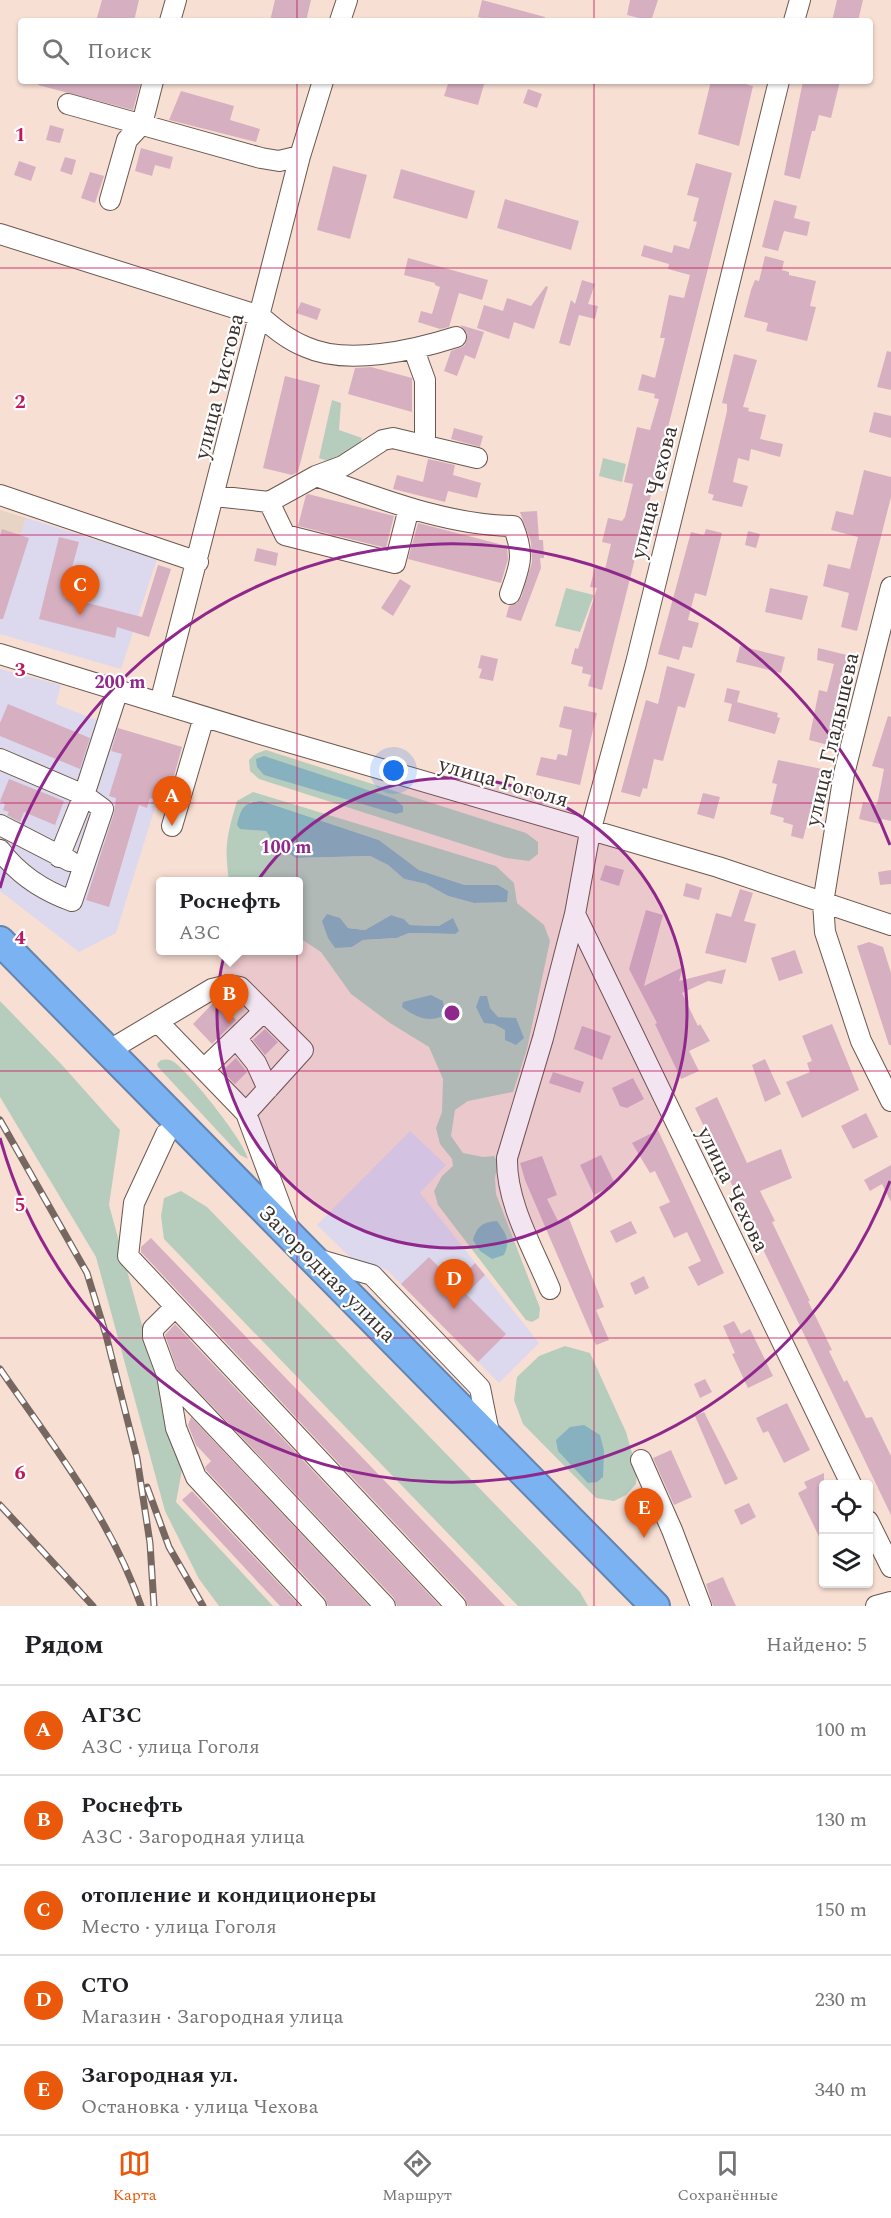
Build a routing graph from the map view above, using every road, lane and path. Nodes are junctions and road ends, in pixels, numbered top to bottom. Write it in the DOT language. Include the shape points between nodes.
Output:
graph roads {
  1 [pos="176,0"];
  2 [pos="346,0"];
  3 [pos="800,0"];
  4 [pos="171,18"];
  5 [pos="341,18"];
  6 [pos="795,18"];
  7 [pos="152,84"];
  8 [pos="321,84"];
  9 [pos="779,84"];
  10 [pos="68,104"];
  11 [pos="142,124"];
  12 [pos="300,156"];
  13 [pos="110,200"];
  14 [pos="0,234"];
  15 [pos="260,316"];
  16 [pos="456,337"];
  17 [pos="414,350"];
  18 [pos="426,444"];
  19 [pos="477,458"];
  20 [pos="316,476"];
  21 [pos="0,495"];
  22 [pos="214,496"];
  23 [pos="270,502"];
  24 [pos="410,508"];
  25 [pos="198,562"];
  26 [pos="891,587"];
  27 [pos="510,594"];
  28 [pos="0,654"];
  29 [pos="118,690"];
  30 [pos="160,703"];
  31 [pos="204,717"];
  32 [pos="0,759"];
  33 [pos="84,795"];
  34 [pos="0,825"];
  35 [pos="172,826"];
  36 [pos="590,831"];
  37 [pos="0,850"];
  38 [pos="59,857"];
  39 [pos="83,868"];
  40 [pos="823,903"];
  41 [pos="574,914"];
  42 [pos="891,925"];
  43 [pos="0,941"];
  44 [pos="0,967"];
  45 [pos="264,1011"];
  46 [pos="158,1022"];
  47 [pos="236,1038"];
  48 [pos="108,1051"];
  49 [pos="204,1069"];
  50 [pos="268,1089"];
  51 [pos="891,1101"];
  52 [pos="246,1113"];
  53 [pos="166,1134"];
  54 [pos="291,1234"];
  55 [pos="550,1289"];
  56 [pos="175,1307"];
  57 [pos="167,1375"];
  58 [pos="641,1460"];
  59 [pos="849,1480"];
  60 [pos="873,1531"];
  61 [pos="891,1567"];
  62 [pos="891,1602"];
  63 [pos="316,1606"];
  64 [pos="385,1606"];
  65 [pos="456,1606"];
  66 [pos="632,1606"];
  67 [pos="655,1606"];
  68 [pos="701,1606"];
  69 [pos="876,1606"];
  1 -- 4 [label="street"];
  2 -- 5 [label="street"];
  3 -- 6 [label="street"];
  7 -- 11 [label="street"];
  8 -- 12 [label="street, улица Чистова"];
  9 -- 36 [label="street, улица Чехова" via="636,663"];
  10 -- 11 [label="street"];
  11 -- 12 [label="street" via="261,158 279,161"];
  11 -- 13 [label="street" via="128,140"];
  12 -- 15 [label="street, улица Чистова"];
  14 -- 15 [label="street"];
  15 -- 17 [label="street" via="279,333 308,348 340,355"];
  15 -- 22 [label="street, улица Чистова"];
  16 -- 17 [label="street"];
  17 -- 18 [label="street" via="425,380"];
  18 -- 19 [label="street"];
  18 -- 20 [label="street" via="383,440 344,466"];
  20 -- 23 [label="street"];
  20 -- 24 [label="street"];
  21 -- 25 [label="street"];
  22 -- 23 [label="street"];
  22 -- 25 [label="street, улица Чистова"];
  23 -- 24 [label="street" via="285,535 395,563"];
  24 -- 27 [label="street" via="482,526 513,526 521,545 521,565"];
  25 -- 30 [label="street, улица Чистова"];
  26 -- 40 [label="street, улица Гладышева" via="844,774"];
  28 -- 29 [label="street, улица Гоголя"];
  29 -- 30 [label="street, улица Гоголя"];
  29 -- 33 [label="street"];
  30 -- 31 [label="street, улица Гоголя"];
  31 -- 35 [label="street"];
  31 -- 36 [label="street, улица Гоголя"];
  32 -- 33 [label="street"];
  33 -- 38 [label="street"];
  33 -- 39 [label="street" via="103,809"];
  34 -- 38 [label="street"];
  36 -- 40 [label="street, улица Гоголя" via="718,867"];
  36 -- 41 [label="street, улица Чехова"];
  37 -- 39 [label="street" via="48,892 72,901"];
  38 -- 39 [label="street"];
  40 -- 42 [label="street, улица Гоголя"];
  40 -- 51 [label="street, улица Гладышева" via="825,932 861,1041"];
  41 -- 55 [label="street, улица Чехова" via="507,1158 511,1194"];
  41 -- 59 [label="street, улица Чехова"];
  43 -- 48 [label="highway, Загородная улица"];
  44 -- 53 [label="highway, Загородная улица"];
  45 -- 46 [label="street" via="240,987 229,985 212,990"];
  45 -- 47 [label="street"];
  45 -- 50 [label="street" via="303,1050"];
  46 -- 48 [label="street"];
  46 -- 49 [label="street"];
  47 -- 49 [label="street"];
  47 -- 50 [label="street" via="256,1063"];
  48 -- 54 [label="highway, Загородная улица"];
  49 -- 52 [label="street"];
  50 -- 52 [label="street"];
  52 -- 54 [label="street"];
  53 -- 56 [label="street" via="134,1203 128,1256"];
  53 -- 66 [label="highway, Загородная улица"];
  54 -- 67 [label="highway, Загородная улица" via="491,1443"];
  56 -- 57 [label="street" via="153,1329"];
  56 -- 65 [label="street"];
  57 -- 63 [label="street" via="176,1428 196,1478"];
  57 -- 64 [label="street"];
  58 -- 68 [label="street"];
  60 -- 61 [label="street"];
  62 -- 69 [label="street"];
}
